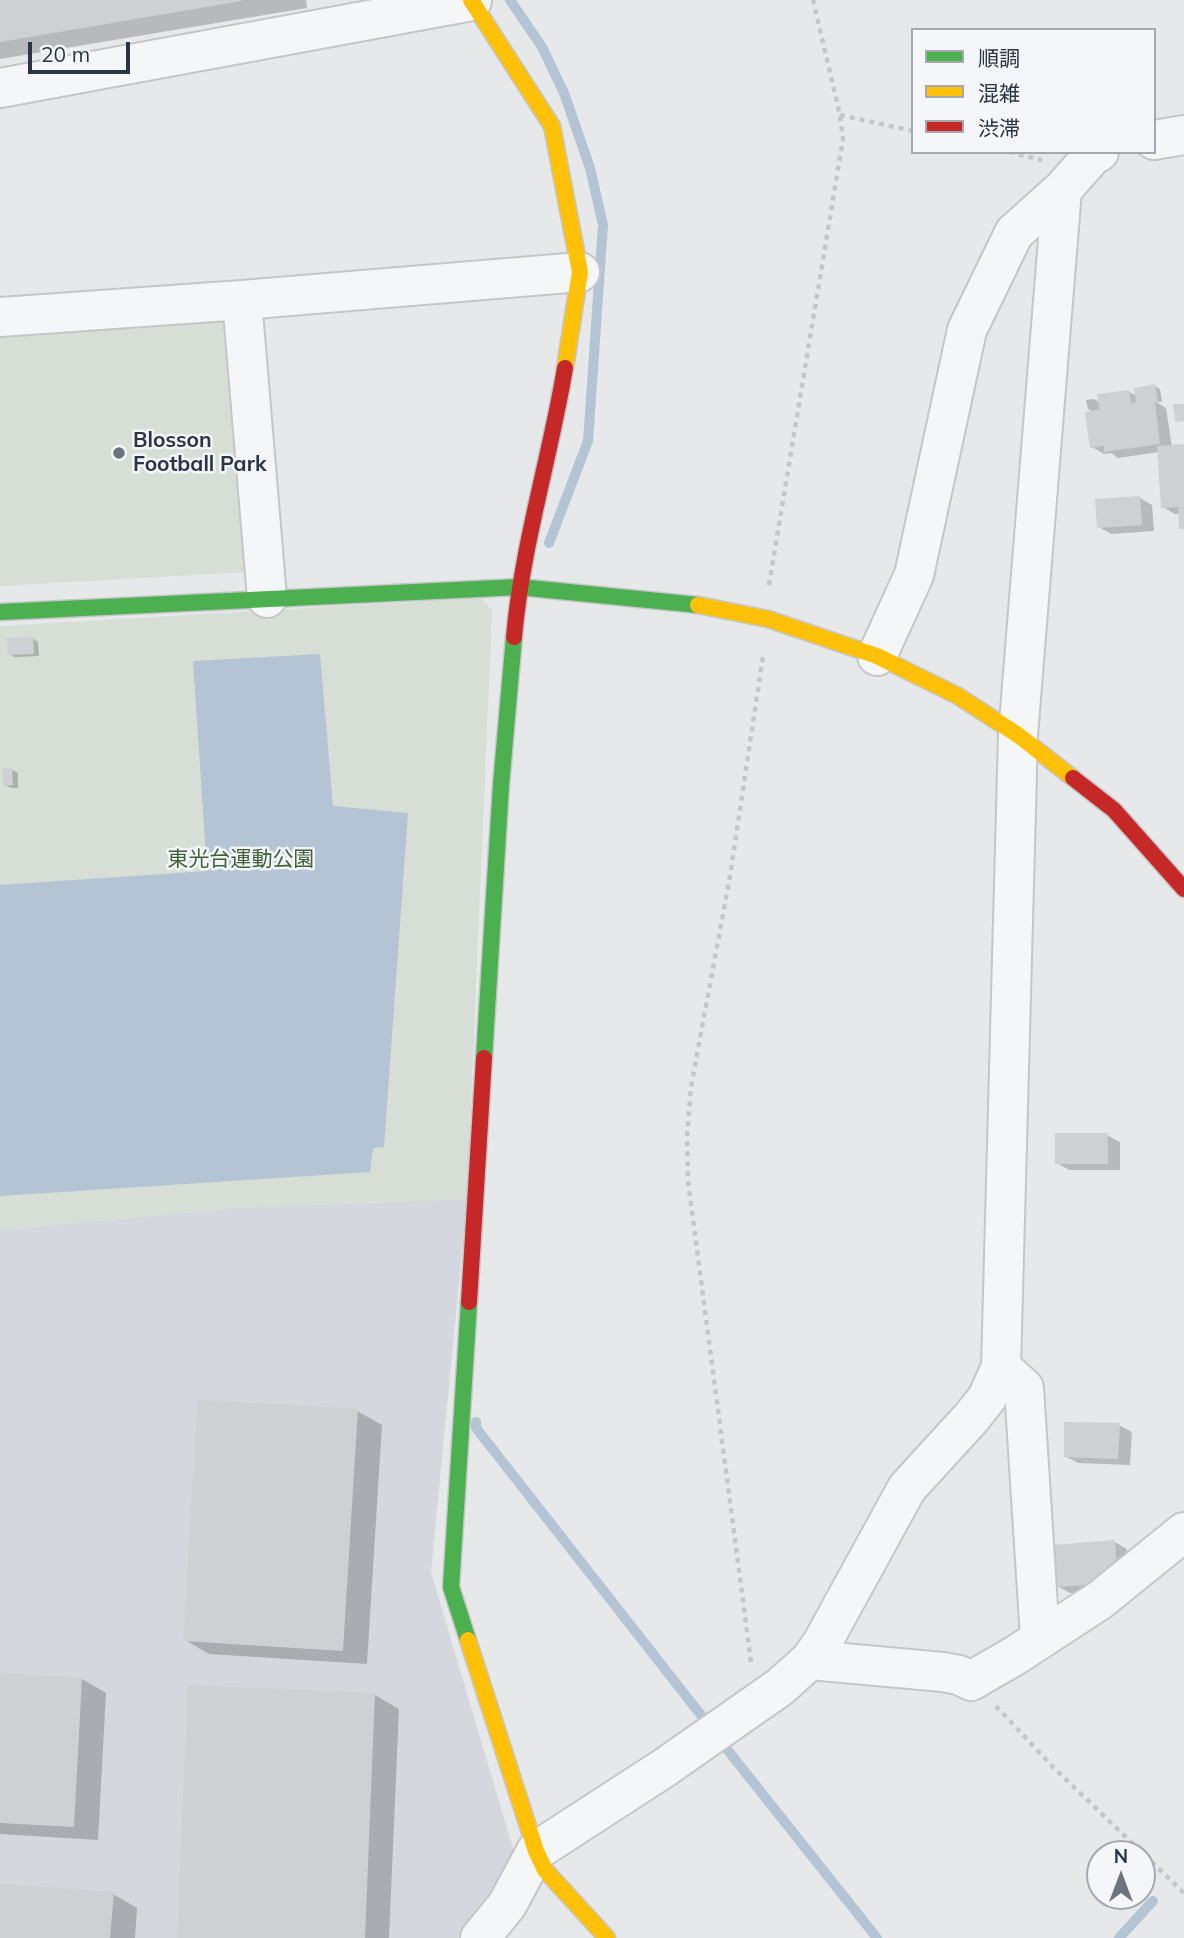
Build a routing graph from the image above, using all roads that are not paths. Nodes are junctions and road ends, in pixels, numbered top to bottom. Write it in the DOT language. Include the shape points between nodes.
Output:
graph roads {
  1 [pos="471,0"];
  2 [pos="0,89"];
  3 [pos="1184,135"];
  4 [pos="1156,139"];
  5 [pos="1095,154"];
  6 [pos="1062,190"];
  7 [pos="580,272"];
  8 [pos="242,300"];
  9 [pos="0,317"];
  10 [pos="519,587"];
  11 [pos="267,598"];
  12 [pos="0,612"];
  13 [pos="877,656"];
  14 [pos="1018,734"];
  15 [pos="1184,889"];
  16 [pos="1002,1367"];
  17 [pos="1184,1532"];
  18 [pos="1040,1638"];
  19 [pos="810,1660"];
  20 [pos="536,1852"];
  21 [pos="480,1938"];
  22 [pos="607,1938"];
  1 -- 2 [label="street"];
  1 -- 7 [label="street" via="552,126"];
  3 -- 4 [label="street"];
  5 -- 6 [label="street"];
  6 -- 13 [label="street" via="1014,233 967,330 914,575"];
  6 -- 14 [label="street"];
  7 -- 8 [label="street"];
  7 -- 10 [label="street" via="558,410"];
  8 -- 9 [label="street"];
  8 -- 11 [label="street"];
  10 -- 11 [label="street"];
  10 -- 13 [label="street" via="695,605 768,619"];
  10 -- 20 [label="street" via="501,785 450,1587"];
  11 -- 12 [label="street"];
  13 -- 14 [label="street" via="958,696"];
  14 -- 15 [label="street" via="1114,810"];
  14 -- 16 [label="street"];
  16 -- 18 [label="street" via="1024,1388"];
  16 -- 19 [label="street" via="987,1398 907,1488"];
  17 -- 18 [label="street" via="1100,1600"];
  18 -- 19 [label="street" via="971,1681 943,1672"];
  19 -- 20 [label="street" via="780,1687"];
  20 -- 21 [label="street" via="507,1905"];
  20 -- 22 [label="street" via="545,1870"];
}
